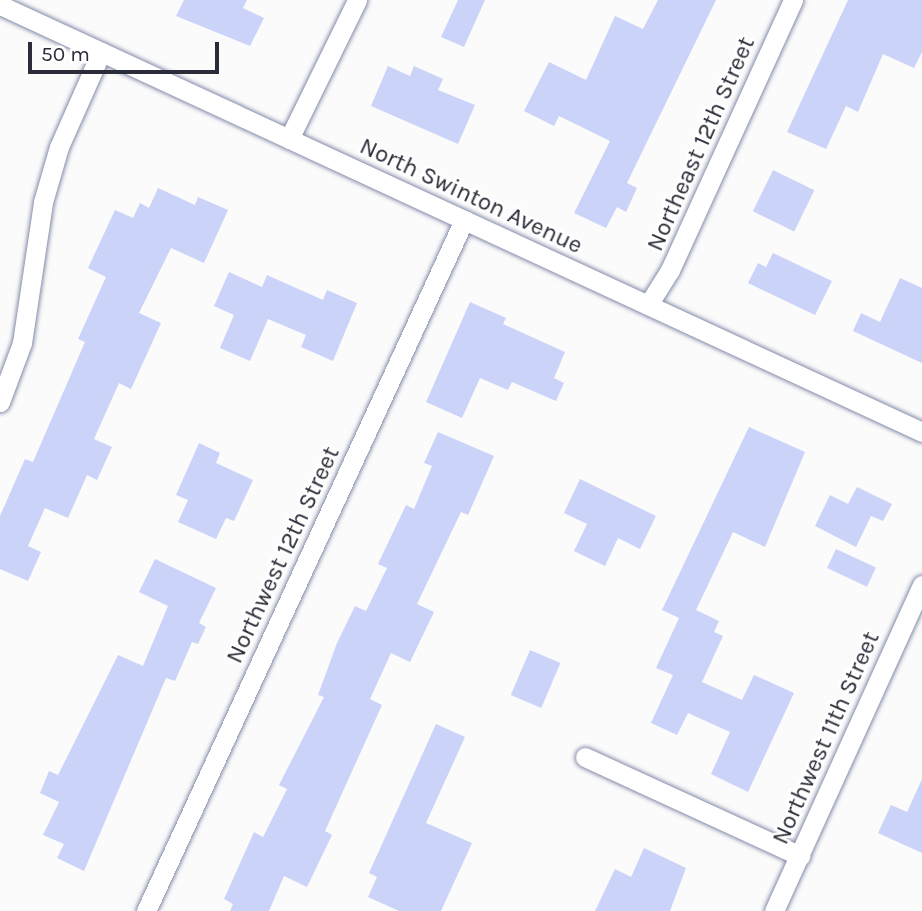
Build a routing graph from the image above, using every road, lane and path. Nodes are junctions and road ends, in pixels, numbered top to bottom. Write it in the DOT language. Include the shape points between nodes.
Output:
graph roads {
  1 [pos="357,0"];
  2 [pos="793,0"];
  3 [pos="0,5"];
  4 [pos="101,52"];
  5 [pos="289,139"];
  6 [pos="464,220"];
  7 [pos="648,305"];
  8 [pos="0,402"];
  9 [pos="922,432"];
  10 [pos="922,586"];
  11 [pos="585,757"];
  12 [pos="800,856"];
  13 [pos="146,911"];
  14 [pos="774,911"];
  1 -- 5 [label="street"];
  2 -- 7 [label="street, Northeast 12th Street" via="670,270"];
  3 -- 4 [label="street, North Swinton Avenue"];
  4 -- 5 [label="street, North Swinton Avenue"];
  4 -- 8 [label="street" via="55,158 36,240 23,343"];
  5 -- 6 [label="street, North Swinton Avenue"];
  6 -- 7 [label="street, North Swinton Avenue"];
  6 -- 13 [label="street, Northwest 12th Street"];
  7 -- 9 [label="street, North Swinton Avenue"];
  10 -- 12 [label="street, Northwest 11th Street"];
  11 -- 12 [label="street"];
  12 -- 14 [label="street, Northwest 11th Street"];
}
